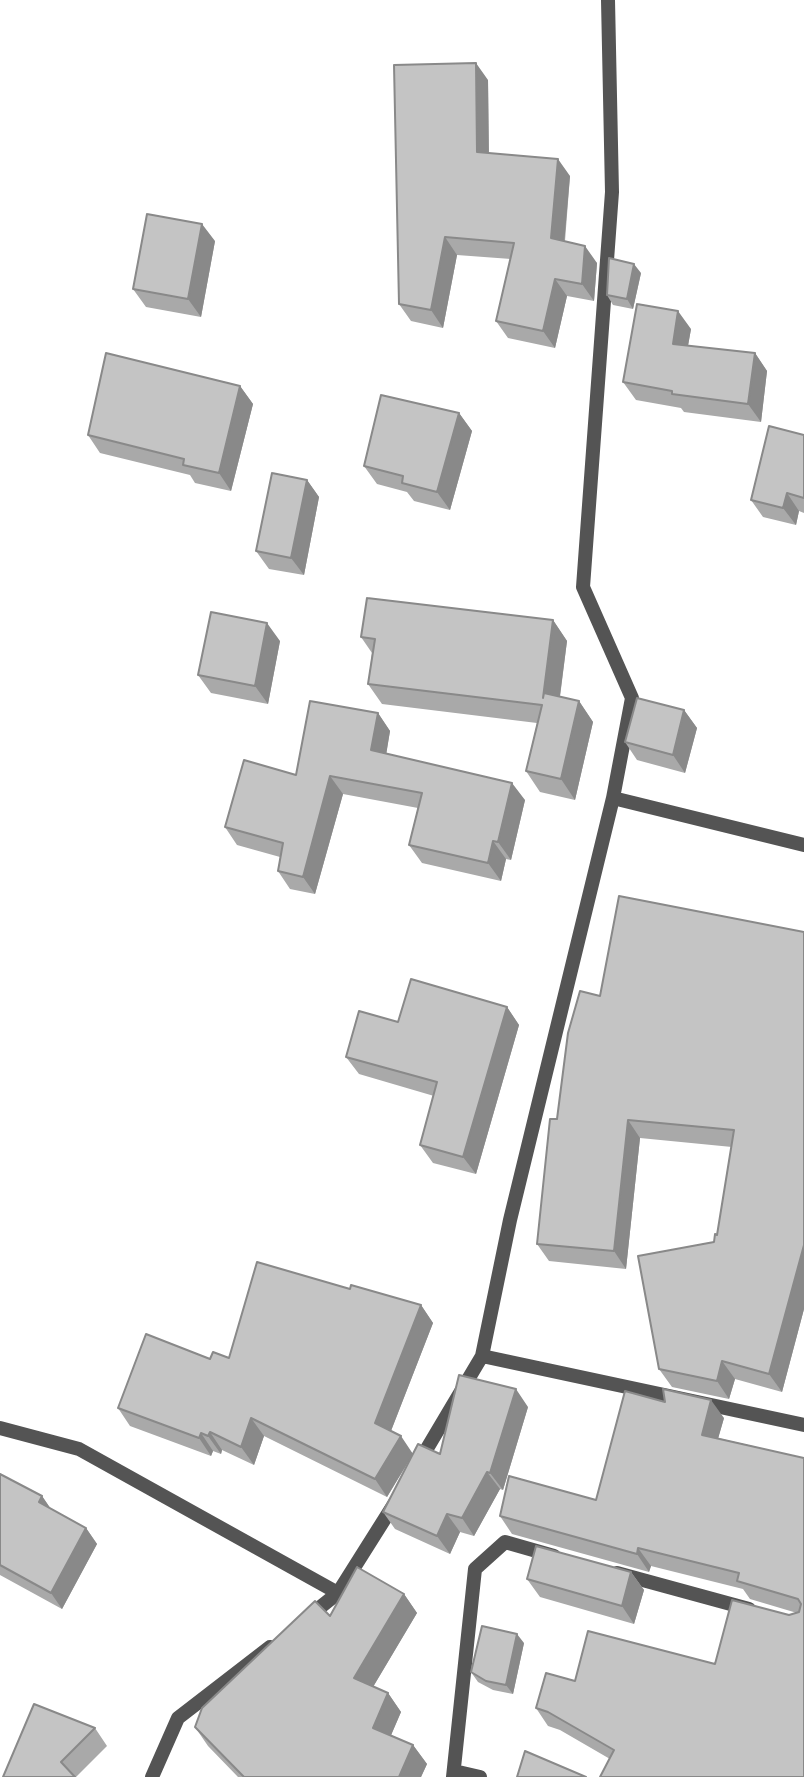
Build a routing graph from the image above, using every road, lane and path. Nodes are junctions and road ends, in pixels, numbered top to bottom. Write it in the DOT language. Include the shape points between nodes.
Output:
graph roads {
  1 [pos="608,0"];
  2 [pos="613,798"];
  3 [pos="804,845"];
  4 [pos="482,1356"];
  5 [pos="804,1425"];
  6 [pos="0,1428"];
  7 [pos="570,1560"];
  8 [pos="609,1571"];
  9 [pos="338,1593"];
  10 [pos="765,1614"];
  11 [pos="454,1774"];
  12 [pos="152,1777"];
  13 [pos="480,1777"];
  1 -- 2 [label="street" via="612,192 583,587 632,698"];
  2 -- 3 [label="street"];
  2 -- 4 [label="street" via="510,1220"];
  4 -- 5 [label="street"];
  4 -- 9 [label="street"];
  6 -- 9 [label="street" via="79,1449"];
  7 -- 11 [label="street" via="505,1542 475,1569"];
  8 -- 10 [label="street"];
  9 -- 12 [label="street" via="178,1718"];
  11 -- 13 [label="street"];
}
